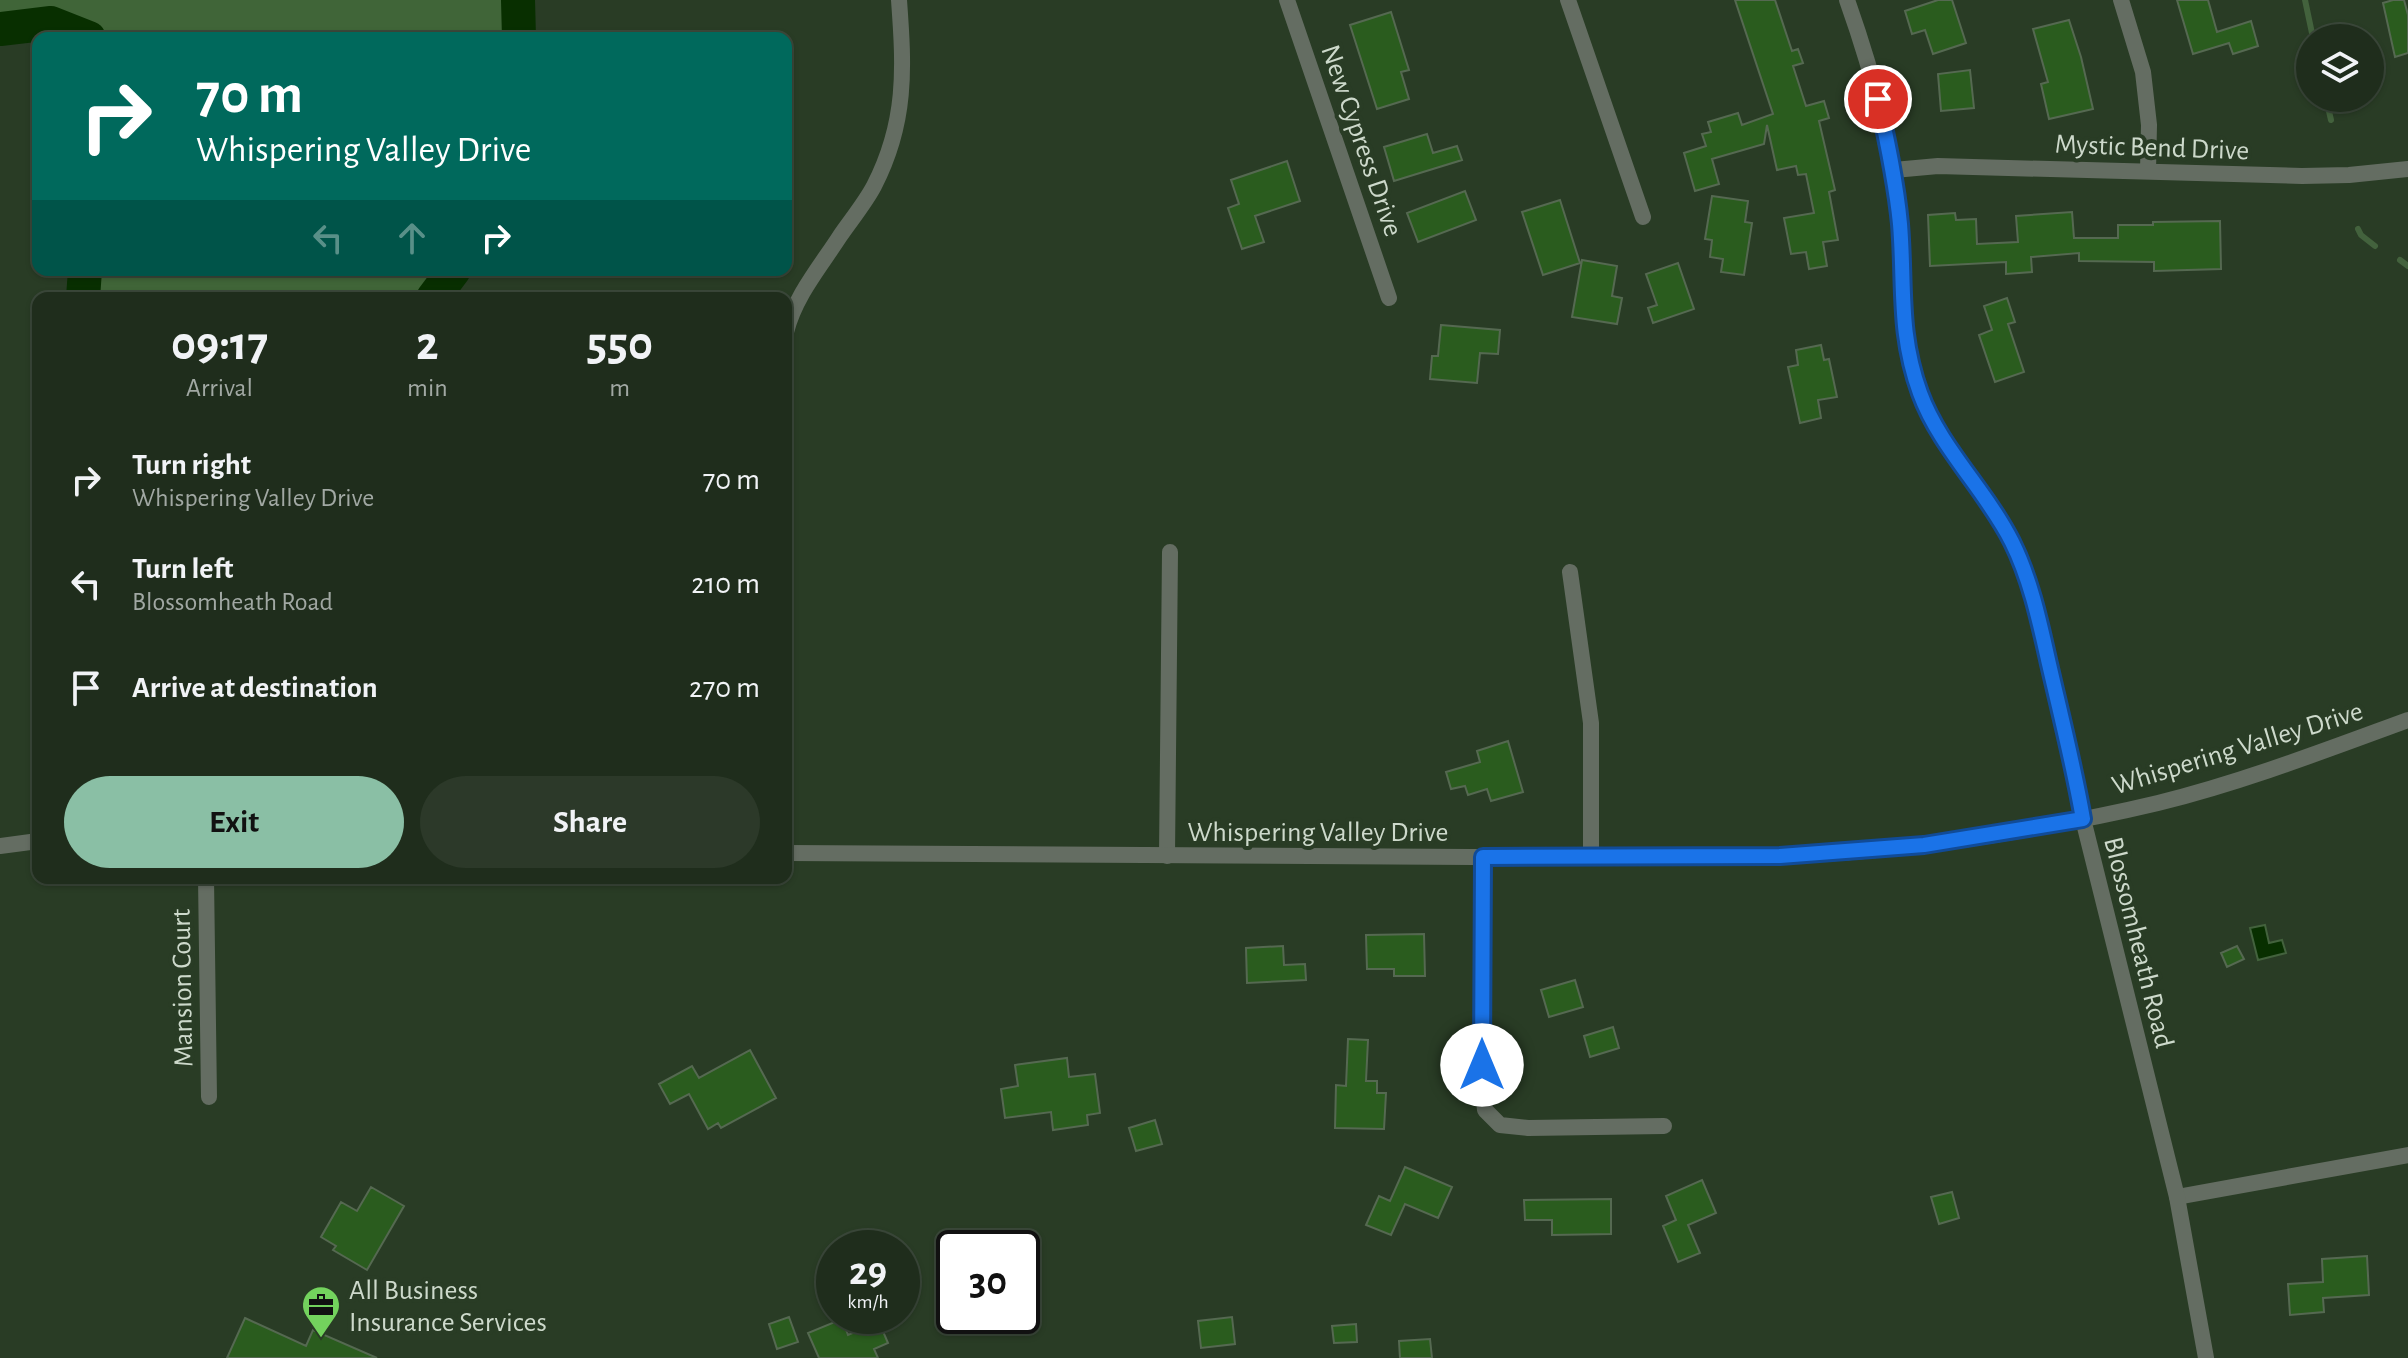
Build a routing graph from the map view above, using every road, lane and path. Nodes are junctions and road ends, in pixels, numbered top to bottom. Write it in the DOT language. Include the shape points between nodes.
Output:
graph roads {
  1 [pos="899,0"];
  2 [pos="1287,0"];
  3 [pos="1568,0"];
  4 [pos="1847,0"];
  5 [pos="2121,0"];
  6 [pos="2408,169"];
  7 [pos="1894,170"];
  8 [pos="2148,171"];
  9 [pos="1643,217"];
  10 [pos="1389,298"];
  11 [pos="792,314"];
  12 [pos="1170,552"];
  13 [pos="1570,572"];
  14 [pos="2408,720"];
  15 [pos="2083,819"];
  16 [pos="32,842"];
  17 [pos="0,846"];
  18 [pos="792,853"];
  19 [pos="1167,856"];
  20 [pos="1483,857"];
  21 [pos="1591,858"];
  22 [pos="206,884"];
  23 [pos="209,1097"];
  24 [pos="1664,1126"];
  25 [pos="2408,1155"];
  26 [pos="2177,1197"];
  27 [pos="2206,1358"];
  1 -- 11 [label="street" via="904,63 888,154 874,187"];
  2 -- 10 [label="street, New Cypress Drive"];
  3 -- 9 [label="street"];
  4 -- 7 [label="street, Blossomheath Road" via="1867,57"];
  5 -- 8 [label="street" via="2143,72"];
  6 -- 8 [label="street, Mystic Bend Drive" via="2302,176"];
  7 -- 8 [label="street, Mystic Bend Drive" via="1938,166"];
  7 -- 15 [label="street, Blossomheath Road" via="1902,309 1920,393 1956,458 2001,521 2024,570"];
  12 -- 19 [label="street"];
  13 -- 21 [label="street" via="1591,723"];
  14 -- 15 [label="street, Whispering Valley Drive" via="2229,782"];
  15 -- 21 [label="street, Whispering Valley Drive" via="1849,852"];
  15 -- 26 [label="street, Blossomheath Road"];
  16 -- 17 [label="street"];
  18 -- 19 [label="street, Whispering Valley Drive"];
  19 -- 20 [label="street, Whispering Valley Drive"];
  20 -- 21 [label="street, Whispering Valley Drive"];
  20 -- 24 [label="street" via="1485,1110 1500,1125 1528,1128"];
  22 -- 23 [label="street, Mansion Court"];
  25 -- 26 [label="street"];
  26 -- 27 [label="street, Blossomheath Road"];
}
